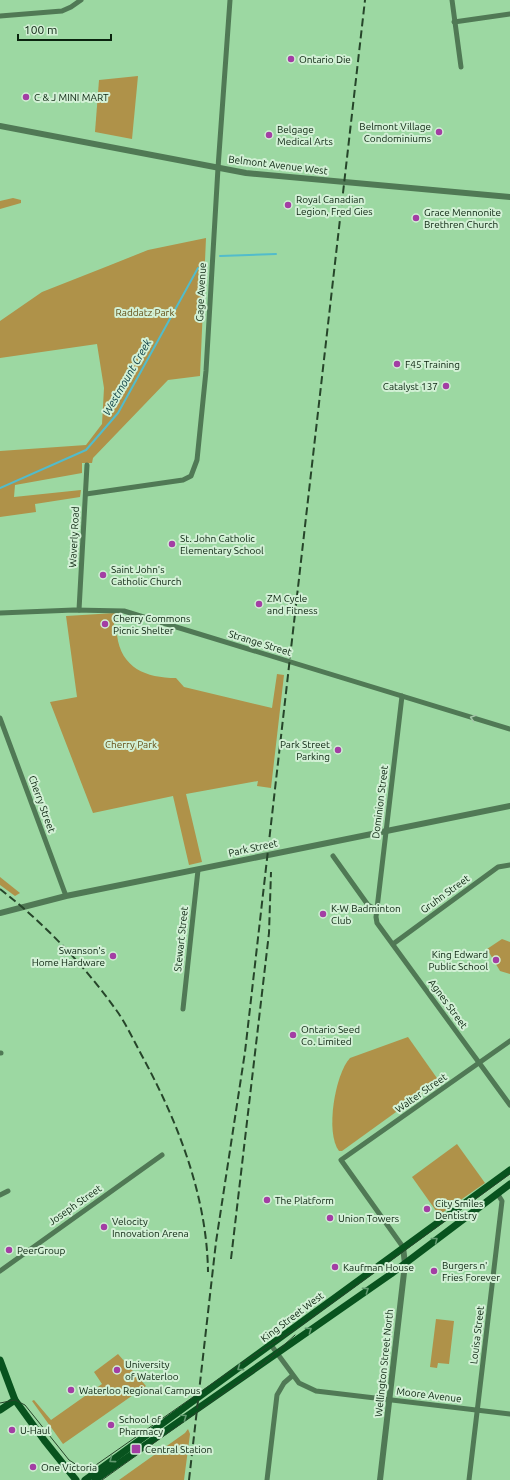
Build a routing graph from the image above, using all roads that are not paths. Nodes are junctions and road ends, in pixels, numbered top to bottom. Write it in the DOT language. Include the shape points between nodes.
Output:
graph roads {
  1 [pos="81,0"];
  2 [pos="230,0"];
  3 [pos="452,0"];
  4 [pos="510,14"];
  5 [pos="0,16"];
  6 [pos="454,22"];
  7 [pos="461,67"];
  8 [pos="0,126"];
  9 [pos="218,168"];
  10 [pos="510,198"];
  11 [pos="87,465"];
  12 [pos="86,494"];
  13 [pos="79,610"];
  14 [pos="0,613"];
  15 [pos="402,696"];
  16 [pos="0,718"];
  17 [pos="510,729"];
  18 [pos="2,730"];
  19 [pos="510,806"];
  20 [pos="386,831"];
  21 [pos="333,856"];
  22 [pos="510,865"];
  23 [pos="198,870"];
  24 [pos="66,896"];
  25 [pos="375,909"];
  26 [pos="0,913"];
  27 [pos="393,944"];
  28 [pos="183,1009"];
  29 [pos="510,1041"];
  30 [pos="480,1063"];
  31 [pos="510,1106"];
  32 [pos="162,1155"];
  33 [pos="510,1170"];
  34 [pos="510,1184"];
  35 [pos="8,1191"];
  36 [pos="497,1193"];
  37 [pos="0,1195"];
  38 [pos="403,1247"];
  39 [pos="405,1264"];
  40 [pos="0,1271"];
  41 [pos="271,1345"];
  42 [pos="277,1352"];
  43 [pos="0,1360"];
  44 [pos="292,1376"];
  45 [pos="15,1400"];
  46 [pos="390,1400"];
  47 [pos="0,1410"];
  48 [pos="477,1410"];
  49 [pos="510,1414"];
  50 [pos="76,1480"];
  51 [pos="85,1480"];
  52 [pos="95,1480"];
  53 [pos="267,1480"];
  54 [pos="380,1480"];
  55 [pos="469,1480"];
  1 -- 5 [label="street" via="62,11"];
  2 -- 9 [label="street, Gage Avenue"];
  3 -- 6 [label="street"];
  4 -- 6 [label="street"];
  6 -- 7 [label="street"];
  8 -- 9 [label="street, Belmont Avenue West"];
  9 -- 10 [label="street, Belmont Avenue West" via="246,173"];
  9 -- 12 [label="street, Gage Avenue" via="205,377 194,470 183,480"];
  11 -- 12 [label="street, Waverly Road"];
  12 -- 13 [label="street, Waverly Road"];
  13 -- 14 [label="street, Strange Street"];
  13 -- 15 [label="street, Strange Street" via="124,611"];
  17 -- 15 [label="street, Strange Street, one-way"];
  15 -- 20 [label="street, Dominion Street"];
  16 -- 18 [label="street, Cherry Street"];
  18 -- 24 [label="street, Cherry Street"];
  19 -- 20 [label="street, Park Street"];
  20 -- 23 [label="street, Park Street"];
  20 -- 25 [label="street, Dominion Street"];
  21 -- 25 [label="street, Agnes Street" via="368,904"];
  22 -- 27 [label="street, Gruhn Street" via="498,867"];
  23 -- 24 [label="street, Park Street"];
  23 -- 28 [label="street, Stewart Street"];
  24 -- 26 [label="street, Park Street"];
  25 -- 27 [label="street, Agnes Street" via="377,923"];
  27 -- 30 [label="street, Agnes Street"];
  29 -- 30 [label="street, Walter Street"];
  30 -- 31 [label="street, Agnes Street"];
  30 -- 38 [label="street, Walter Street" via="341,1160"];
  32 -- 40 [label="street, Joseph Street"];
  33 -- 38 [label="main road, King Street West"];
  34 -- 36 [label="main road, King Street West"];
  35 -- 37 [label="street"];
  39 -- 36 [label="main road, King Street West, one-way"];
  36 -- 48 [label="street, Louisa Street" via="502,1201"];
  38 -- 39 [label="street, Wellington Street North"];
  38 -- 41 [label="main road, King Street West"];
  42 -- 39 [label="main road, King Street West, one-way"];
  39 -- 46 [label="street, Wellington Street North"];
  41 -- 42 [label="street, Moore Avenue"];
  41 -- 51 [label="main road, King Street West, one-way"];
  42 -- 44 [label="street, Moore Avenue"];
  52 -- 42 [label="main road, King Street West, one-way"];
  43 -- 45 [label="main road"];
  44 -- 46 [label="street, Moore Avenue" via="305,1387 316,1391"];
  44 -- 53 [label="street" via="284,1383 277,1396"];
  45 -- 47 [label="main road"];
  45 -- 50 [label="main road"];
  46 -- 48 [label="street, Moore Avenue"];
  46 -- 54 [label="street, Wellington Street North"];
  48 -- 49 [label="street, Moore Avenue"];
  48 -- 55 [label="street, Louisa Street"];
}
